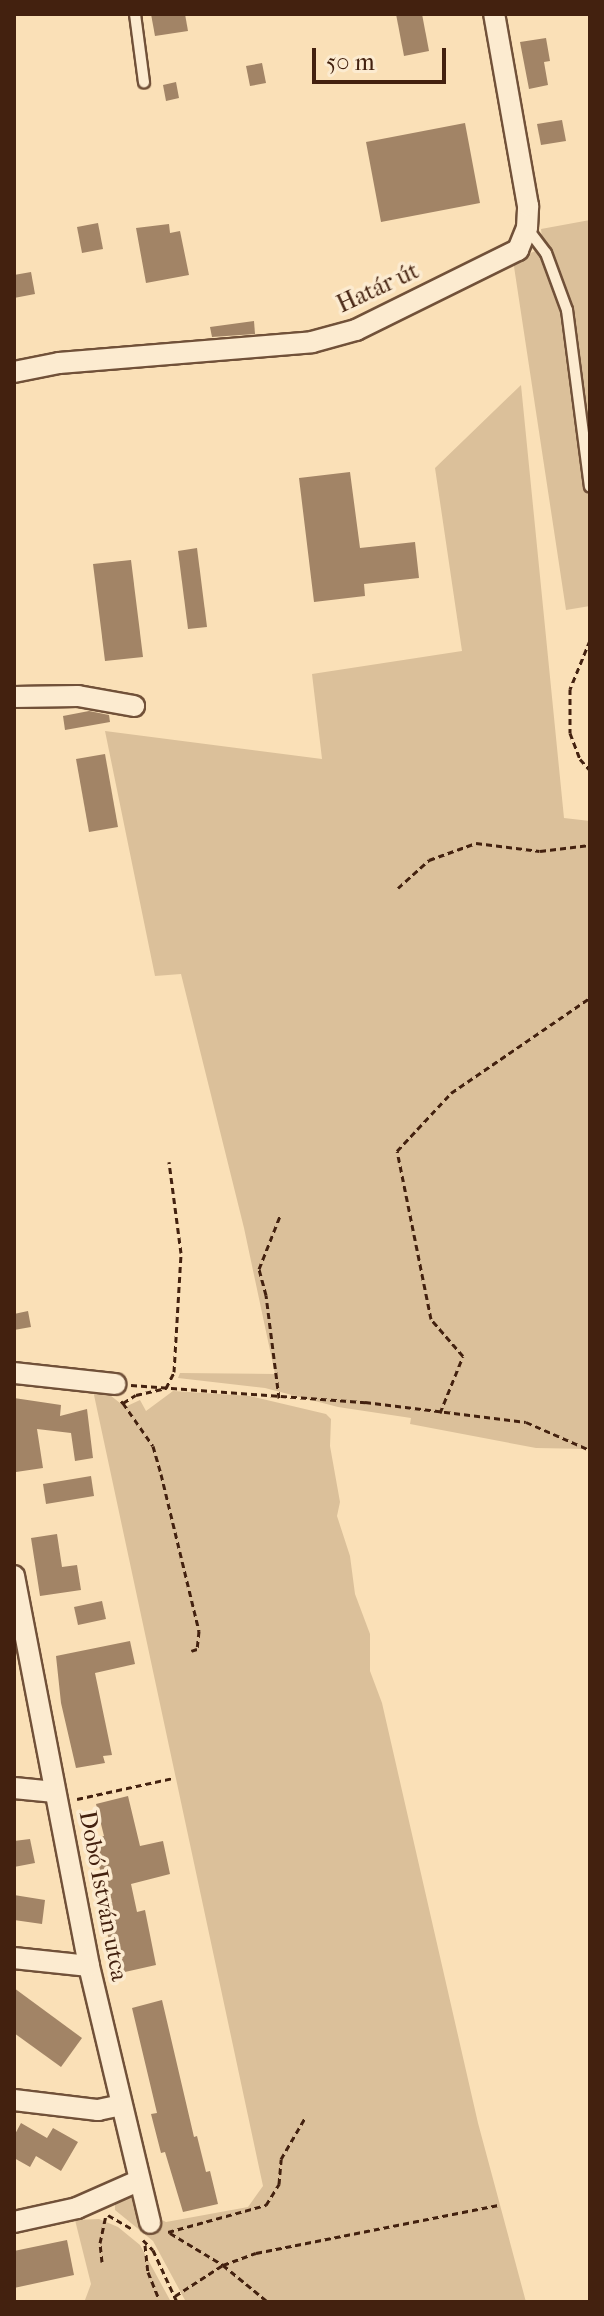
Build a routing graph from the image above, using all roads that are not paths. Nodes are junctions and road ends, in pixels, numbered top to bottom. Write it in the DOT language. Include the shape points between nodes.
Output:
graph roads {
  1 [pos="135,14"];
  2 [pos="494,14"];
  3 [pos="144,82"];
  4 [pos="527,228"];
  5 [pos="14,372"];
  6 [pos="590,487"];
  7 [pos="14,697"];
  8 [pos="134,706"];
  9 [pos="14,1373"];
  10 [pos="114,1390"];
  11 [pos="14,1576"];
  12 [pos="14,1788"];
  13 [pos="57,1798"];
  14 [pos="14,1958"];
  15 [pos="89,1966"];
  16 [pos="14,2100"];
  17 [pos="121,2105"];
  18 [pos="138,2181"];
  19 [pos="14,2222"];
  20 [pos="155,2231"];
  1 -- 3 [label="lane"];
  2 -- 4 [label="street" via="528,206"];
  4 -- 5 [label="street, Határ út" via="518,250 342,334 312,342 59,363"];
  4 -- 6 [label="lane" via="546,253 567,310"];
  7 -- 8 [label="street" via="78,696"];
  9 -- 10 [label="street"];
  11 -- 13 [label="street, Dobó István utca"];
  12 -- 13 [label="street"];
  13 -- 15 [label="street, Dobó István utca"];
  14 -- 15 [label="street"];
  15 -- 17 [label="street, Dobó István utca"];
  16 -- 17 [label="street" via="98,2110"];
  17 -- 18 [label="street, Dobó István utca"];
  18 -- 19 [label="street" via="77,2208"];
  18 -- 20 [label="street, Dobó István utca"];
}
